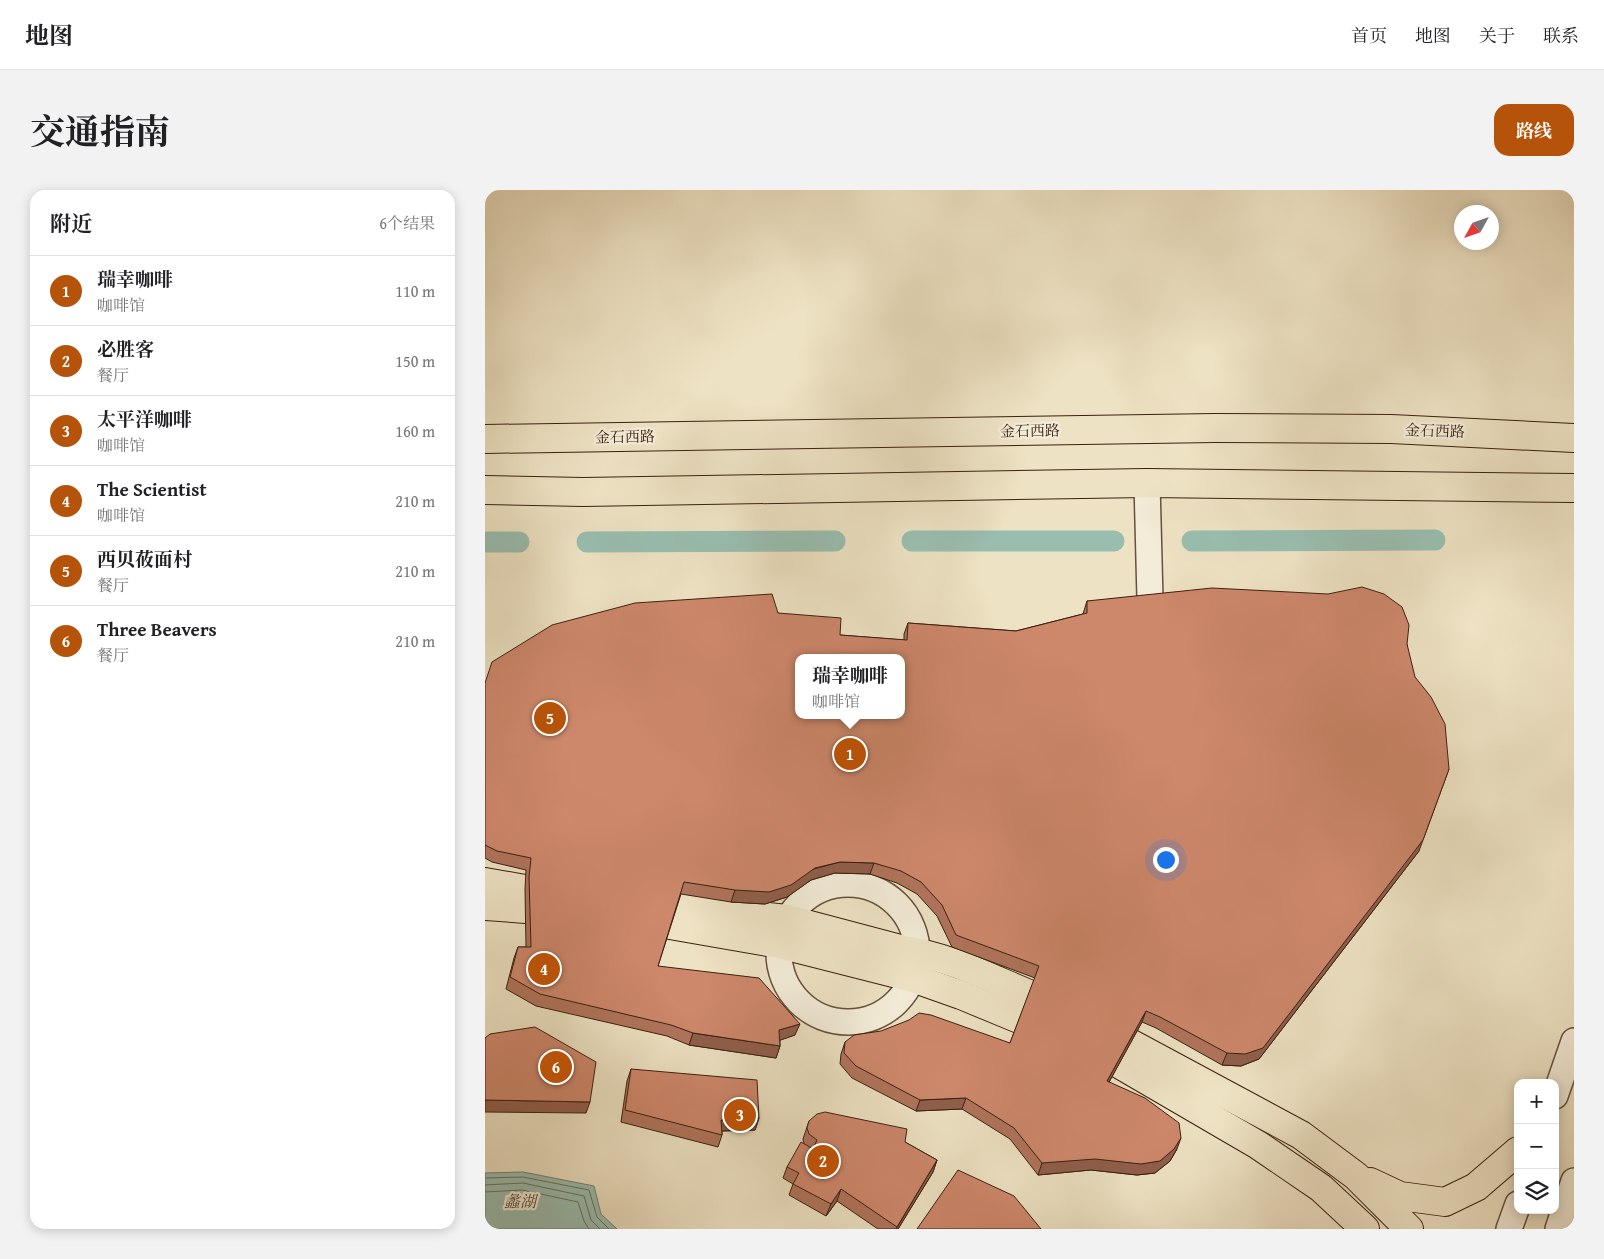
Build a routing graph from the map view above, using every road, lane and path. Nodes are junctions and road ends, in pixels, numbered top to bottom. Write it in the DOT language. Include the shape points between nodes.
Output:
graph roads {
  1 [pos="1574,438"];
  2 [pos="485,439"];
  3 [pos="1147,483"];
  4 [pos="1574,488"];
  5 [pos="485,490"];
  6 [pos="1150,599"];
  7 [pos="485,882"];
  8 [pos="485,906"];
  9 [pos="787,919"];
  10 [pos="779,944"];
  11 [pos="915,965"];
  12 [pos="1024,1006"];
  13 [pos="1574,1041"];
  14 [pos="1559,1084"];
  15 [pos="1514,1154"];
  16 [pos="1356,1176"];
  17 [pos="1574,1181"];
  18 [pos="1514,1214"];
  19 [pos="1365,1229"];
  20 [pos="1409,1229"];
  21 [pos="1509,1229"];
  22 [pos="1558,1229"];
  1 -- 2 [label="main road, 金石西路" via="1391,429 1215,428"];
  3 -- 4 [label="main road"];
  3 -- 5 [label="main road" via="583,492"];
  3 -- 6 [label="street"];
  7 -- 8 [label="main road" via="525,899"];
  9 -- 10 [label="street"];
  9 -- 10 [label="main road" via="673,916"];
  9 -- 11 [label="main road" via="904,950"];
  9 -- 11 [label="street" via="804,899 827,887 852,883 877,890 898,905 912,926"];
  10 -- 11 [label="main road"];
  10 -- 11 [label="street" via="781,969 791,992 809,1010 831,1020 857,1022 881,1015 900,999"];
  11 -- 12 [label="main road" via="959,965"];
  13 -- 14 [label="street"];
  15 -- 16 [label="main road" via="1476,1187 1445,1202 1400,1196"];
  16 -- 19 [label="main road" via="1301,1135 1125,1053 1321,1188"];
  16 -- 20 [label="main road"];
  17 -- 22 [label="street"];
  18 -- 21 [label="street"];
}
